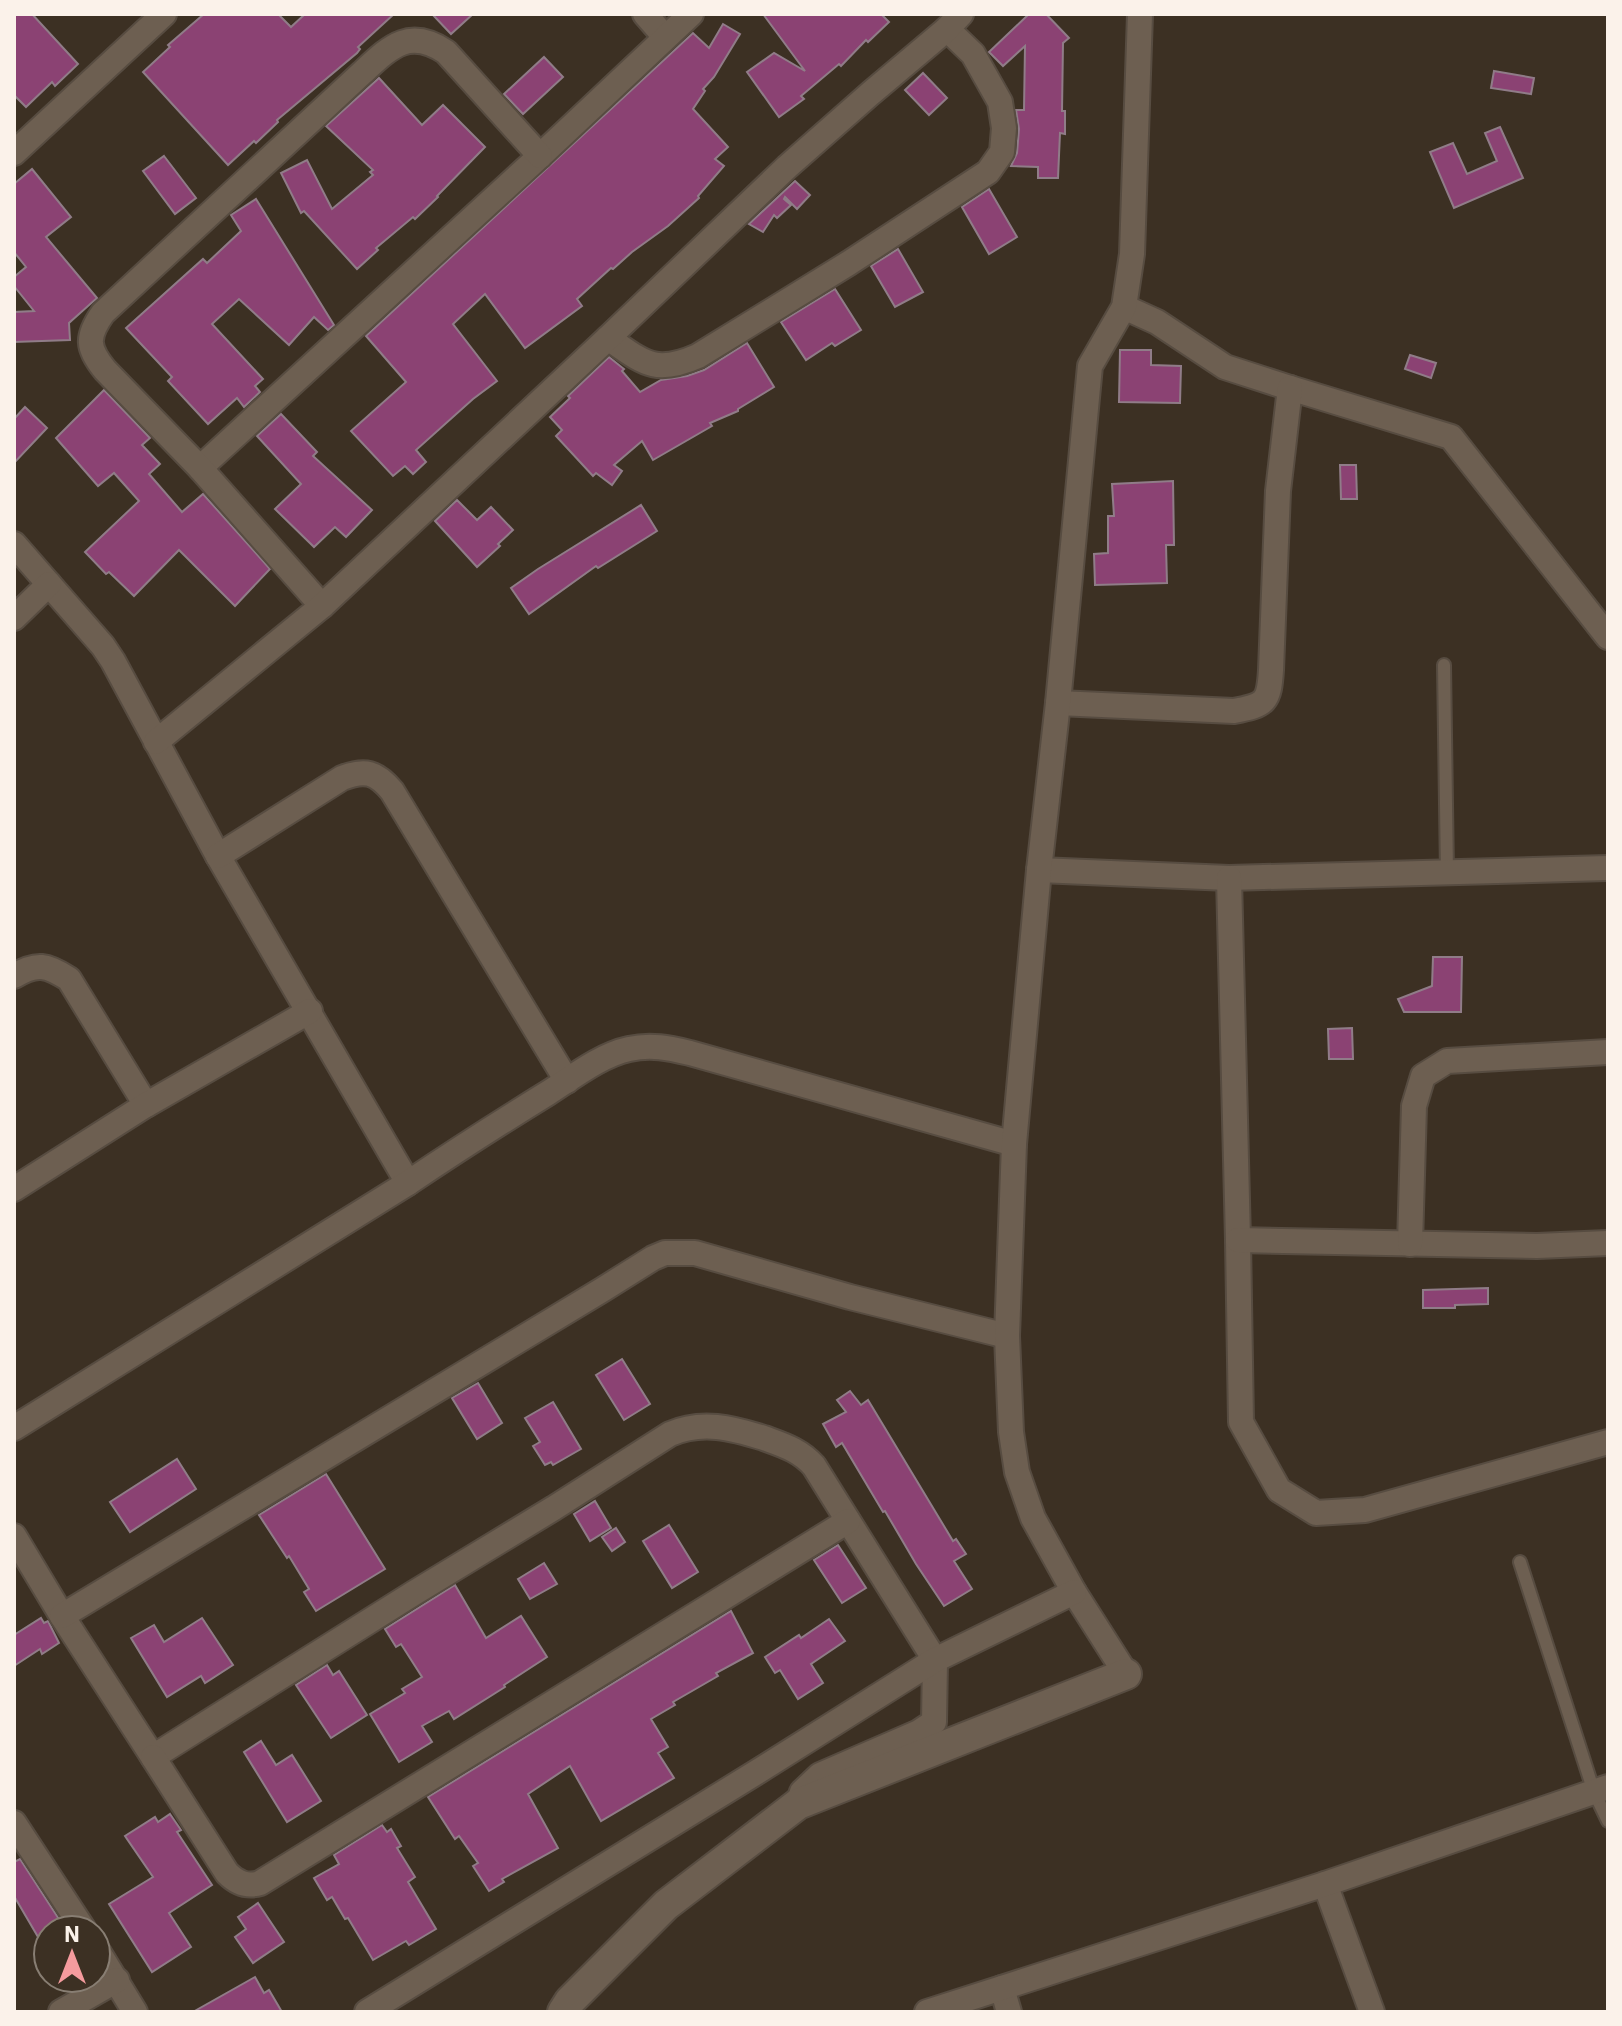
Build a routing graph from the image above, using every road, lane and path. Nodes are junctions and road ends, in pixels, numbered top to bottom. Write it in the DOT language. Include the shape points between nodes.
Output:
graph roads {
  1 [pos="164,14"];
  2 [pos="645,14"];
  3 [pos="691,14"];
  4 [pos="1140,14"];
  5 [pos="954,22"];
  6 [pos="665,37"];
  7 [pos="14,153"];
  8 [pos="540,156"];
  9 [pos="1124,307"];
  10 [pos="608,338"];
  11 [pos="1290,388"];
  12 [pos="200,468"];
  13 [pos="14,544"];
  14 [pos="49,584"];
  15 [pos="322,606"];
  16 [pos="14,618"];
  17 [pos="1608,637"];
  18 [pos="1444,665"];
  19 [pos="1058,703"];
  20 [pos="156,742"];
  21 [pos="218,856"];
  22 [pos="1608,868"];
  23 [pos="1039,870"];
  24 [pos="1447,873"];
  25 [pos="1229,878"];
  26 [pos="14,976"];
  27 [pos="310,1011"];
  28 [pos="1608,1052"];
  29 [pos="567,1081"];
  30 [pos="146,1105"];
  31 [pos="1014,1144"];
  32 [pos="408,1183"];
  33 [pos="14,1189"];
  34 [pos="1238,1240"];
  35 [pos="1608,1243"];
  36 [pos="1410,1244"];
  37 [pos="1007,1336"];
  38 [pos="14,1428"];
  39 [pos="1608,1442"];
  40 [pos="848,1521"];
  41 [pos="14,1536"];
  42 [pos="1520,1562"];
  43 [pos="1074,1592"];
  44 [pos="62,1616"];
  45 [pos="935,1660"];
  46 [pos="1126,1674"];
  47 [pos="153,1757"];
  48 [pos="1601,1790"];
  49 [pos="798,1804"];
  50 [pos="1608,1821"];
  51 [pos="17,1834"];
  52 [pos="1325,1884"];
  53 [pos="73,1914"];
  54 [pos="112,1972"];
  55 [pos="117,1980"];
  56 [pos="1002,1988"];
  57 [pos="61,2012"];
  58 [pos="135,2012"];
  59 [pos="367,2012"];
  60 [pos="563,2012"];
  61 [pos="927,2012"];
  62 [pos="1009,2012"];
  63 [pos="1372,2012"];
  1 -- 7 [label="street"];
  2 -- 6 [label="street"];
  3 -- 6 [label="street"];
  4 -- 9 [label="street" via="1132,254"];
  5 -- 10 [label="street" via="787,167"];
  5 -- 10 [label="street" via="1000,102 1002,152 988,172 691,359 668,367 652,365"];
  6 -- 8 [label="street"];
  8 -- 12 [label="street"];
  8 -- 12 [label="street" via="446,52 417,40 387,50 93,327 89,341 94,356"];
  9 -- 11 [label="street" via="1225,367"];
  9 -- 19 [label="street" via="1090,366"];
  10 -- 15 [label="street"];
  11 -- 17 [label="street" via="1451,437"];
  11 -- 19 [label="street" via="1265,700 1234,711"];
  12 -- 15 [label="street"];
  13 -- 14 [label="street"];
  14 -- 16 [label="street"];
  14 -- 20 [label="street" via="103,646"];
  15 -- 20 [label="street"];
  18 -- 24 [label="lane"];
  19 -- 23 [label="street"];
  20 -- 21 [label="street"];
  21 -- 27 [label="street"];
  21 -- 29 [label="street" via="342,778 356,773 383,779"];
  22 -- 24 [label="street"];
  23 -- 25 [label="street"];
  23 -- 31 [label="street"];
  24 -- 25 [label="street"];
  25 -- 34 [label="street"];
  26 -- 30 [label="street" via="40,965 69,979"];
  27 -- 30 [label="street"];
  27 -- 32 [label="street"];
  28 -- 36 [label="street" via="1447,1061 1423,1076 1414,1106"];
  29 -- 31 [label="street" via="627,1049 665,1047"];
  29 -- 32 [label="street"];
  30 -- 33 [label="street"];
  31 -- 37 [label="street"];
  32 -- 38 [label="street"];
  34 -- 36 [label="street"];
  34 -- 39 [label="street" via="1241,1422 1279,1490 1316,1513 1365,1510"];
  35 -- 36 [label="street"];
  37 -- 43 [label="street" via="1017,1472 1033,1518"];
  37 -- 44 [label="street" via="711,1256 665,1253"];
  40 -- 45 [label="street"];
  40 -- 47 [label="street" via="814,1466 799,1452 719,1426 679,1430"];
  40 -- 47 [label="street" via="252,1886 227,1873"];
  41 -- 44 [label="street"];
  42 -- 48 [label="lane"];
  43 -- 45 [label="street"];
  43 -- 46 [label="street"];
  44 -- 47 [label="street"];
  45 -- 49 [label="street" via="934,1722 820,1775 802,1792"];
  45 -- 59 [label="street"];
  46 -- 49 [label="street"];
  48 -- 50 [label="lane"];
  48 -- 52 [label="street"];
  49 -- 60 [label="street" via="666,1905"];
  51 -- 53 [label="street"];
  52 -- 56 [label="street"];
  52 -- 63 [label="street"];
  54 -- 55 [label="street"];
  55 -- 57 [label="street"];
  55 -- 58 [label="street"];
  56 -- 61 [label="street"];
  56 -- 62 [label="street"];
}
